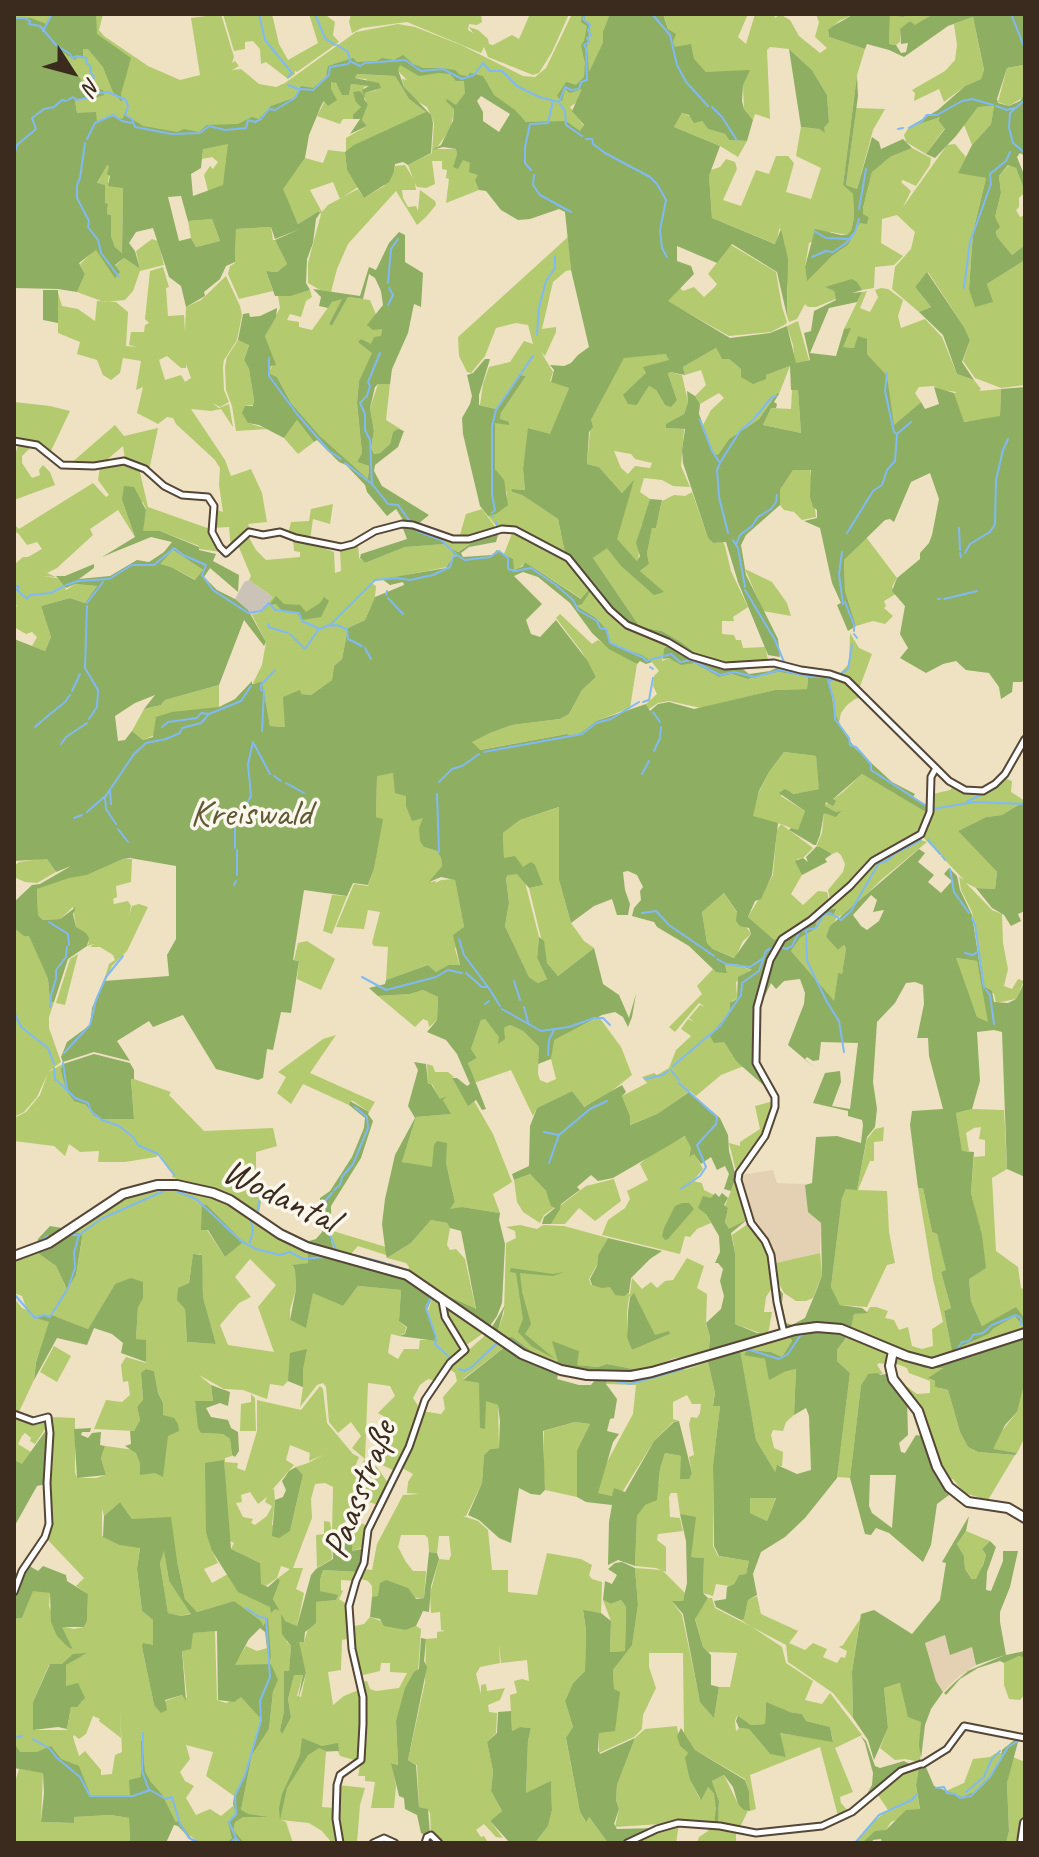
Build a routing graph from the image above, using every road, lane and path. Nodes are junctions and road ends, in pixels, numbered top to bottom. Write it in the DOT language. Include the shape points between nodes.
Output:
graph roads {
  1 [pos="14,441"];
  2 [pos="1025,739"];
  3 [pos="936,768"];
  4 [pos="14,1256"];
  5 [pos="445,1305"];
  6 [pos="784,1333"];
  7 [pos="1025,1333"];
  8 [pos="465,1350"];
  9 [pos="893,1351"];
  10 [pos="14,1414"];
  11 [pos="1025,1518"];
  12 [pos="14,1592"];
  13 [pos="1025,1738"];
  14 [pos="1025,1823"];
  15 [pos="340,1843"];
  16 [pos="373,1843"];
  17 [pos="395,1843"];
  18 [pos="425,1843"];
  19 [pos="439,1843"];
  20 [pos="627,1843"];
  21 [pos="1022,1843"];
  1 -- 3 [label="street" via="37,445 62,465 124,461 182,495 208,497 214,506 212,532 226,553 249,532 280,532 341,547 402,524 453,539 515,530 568,558 627,625 691,656 725,666 774,663 847,680"];
  2 -- 3 [label="street" via="1004,775 987,790 961,789"];
  3 -- 6 [label="street" via="931,775 930,812 920,836 873,861 811,920 782,939 770,960 757,1007 756,1063 775,1107 765,1136 738,1180 751,1223 771,1255"];
  4 -- 5 [label="main road, Wodantal" via="49,1243 123,1194 177,1185 230,1200 307,1247 397,1271 437,1294"];
  5 -- 6 [label="main road, Wodantal" via="522,1354 561,1370 597,1376 652,1372"];
  5 -- 8 [label="street, Wodantal"];
  6 -- 9 [label="main road, Wodantal" via="833,1328"];
  7 -- 9 [label="main road" via="935,1363"];
  8 -- 15 [label="street, Paasstraße" via="425,1400 409,1447 367,1533 349,1609 363,1697 362,1752 360,1761 339,1780"];
  9 -- 11 [label="main road" via="893,1379 920,1415 937,1467 951,1489 968,1502 1008,1508"];
  10 -- 12 [label="street" via="33,1421 48,1417 50,1433 49,1524"];
  13 -- 20 [label="street" via="964,1726 947,1749 901,1771 847,1816 822,1826 756,1833 682,1823"];
  14 -- 21 [label="main road"];
  16 -- 17 [label="street" via="384,1838"];
  18 -- 19 [label="street" via="431,1835"];
}
